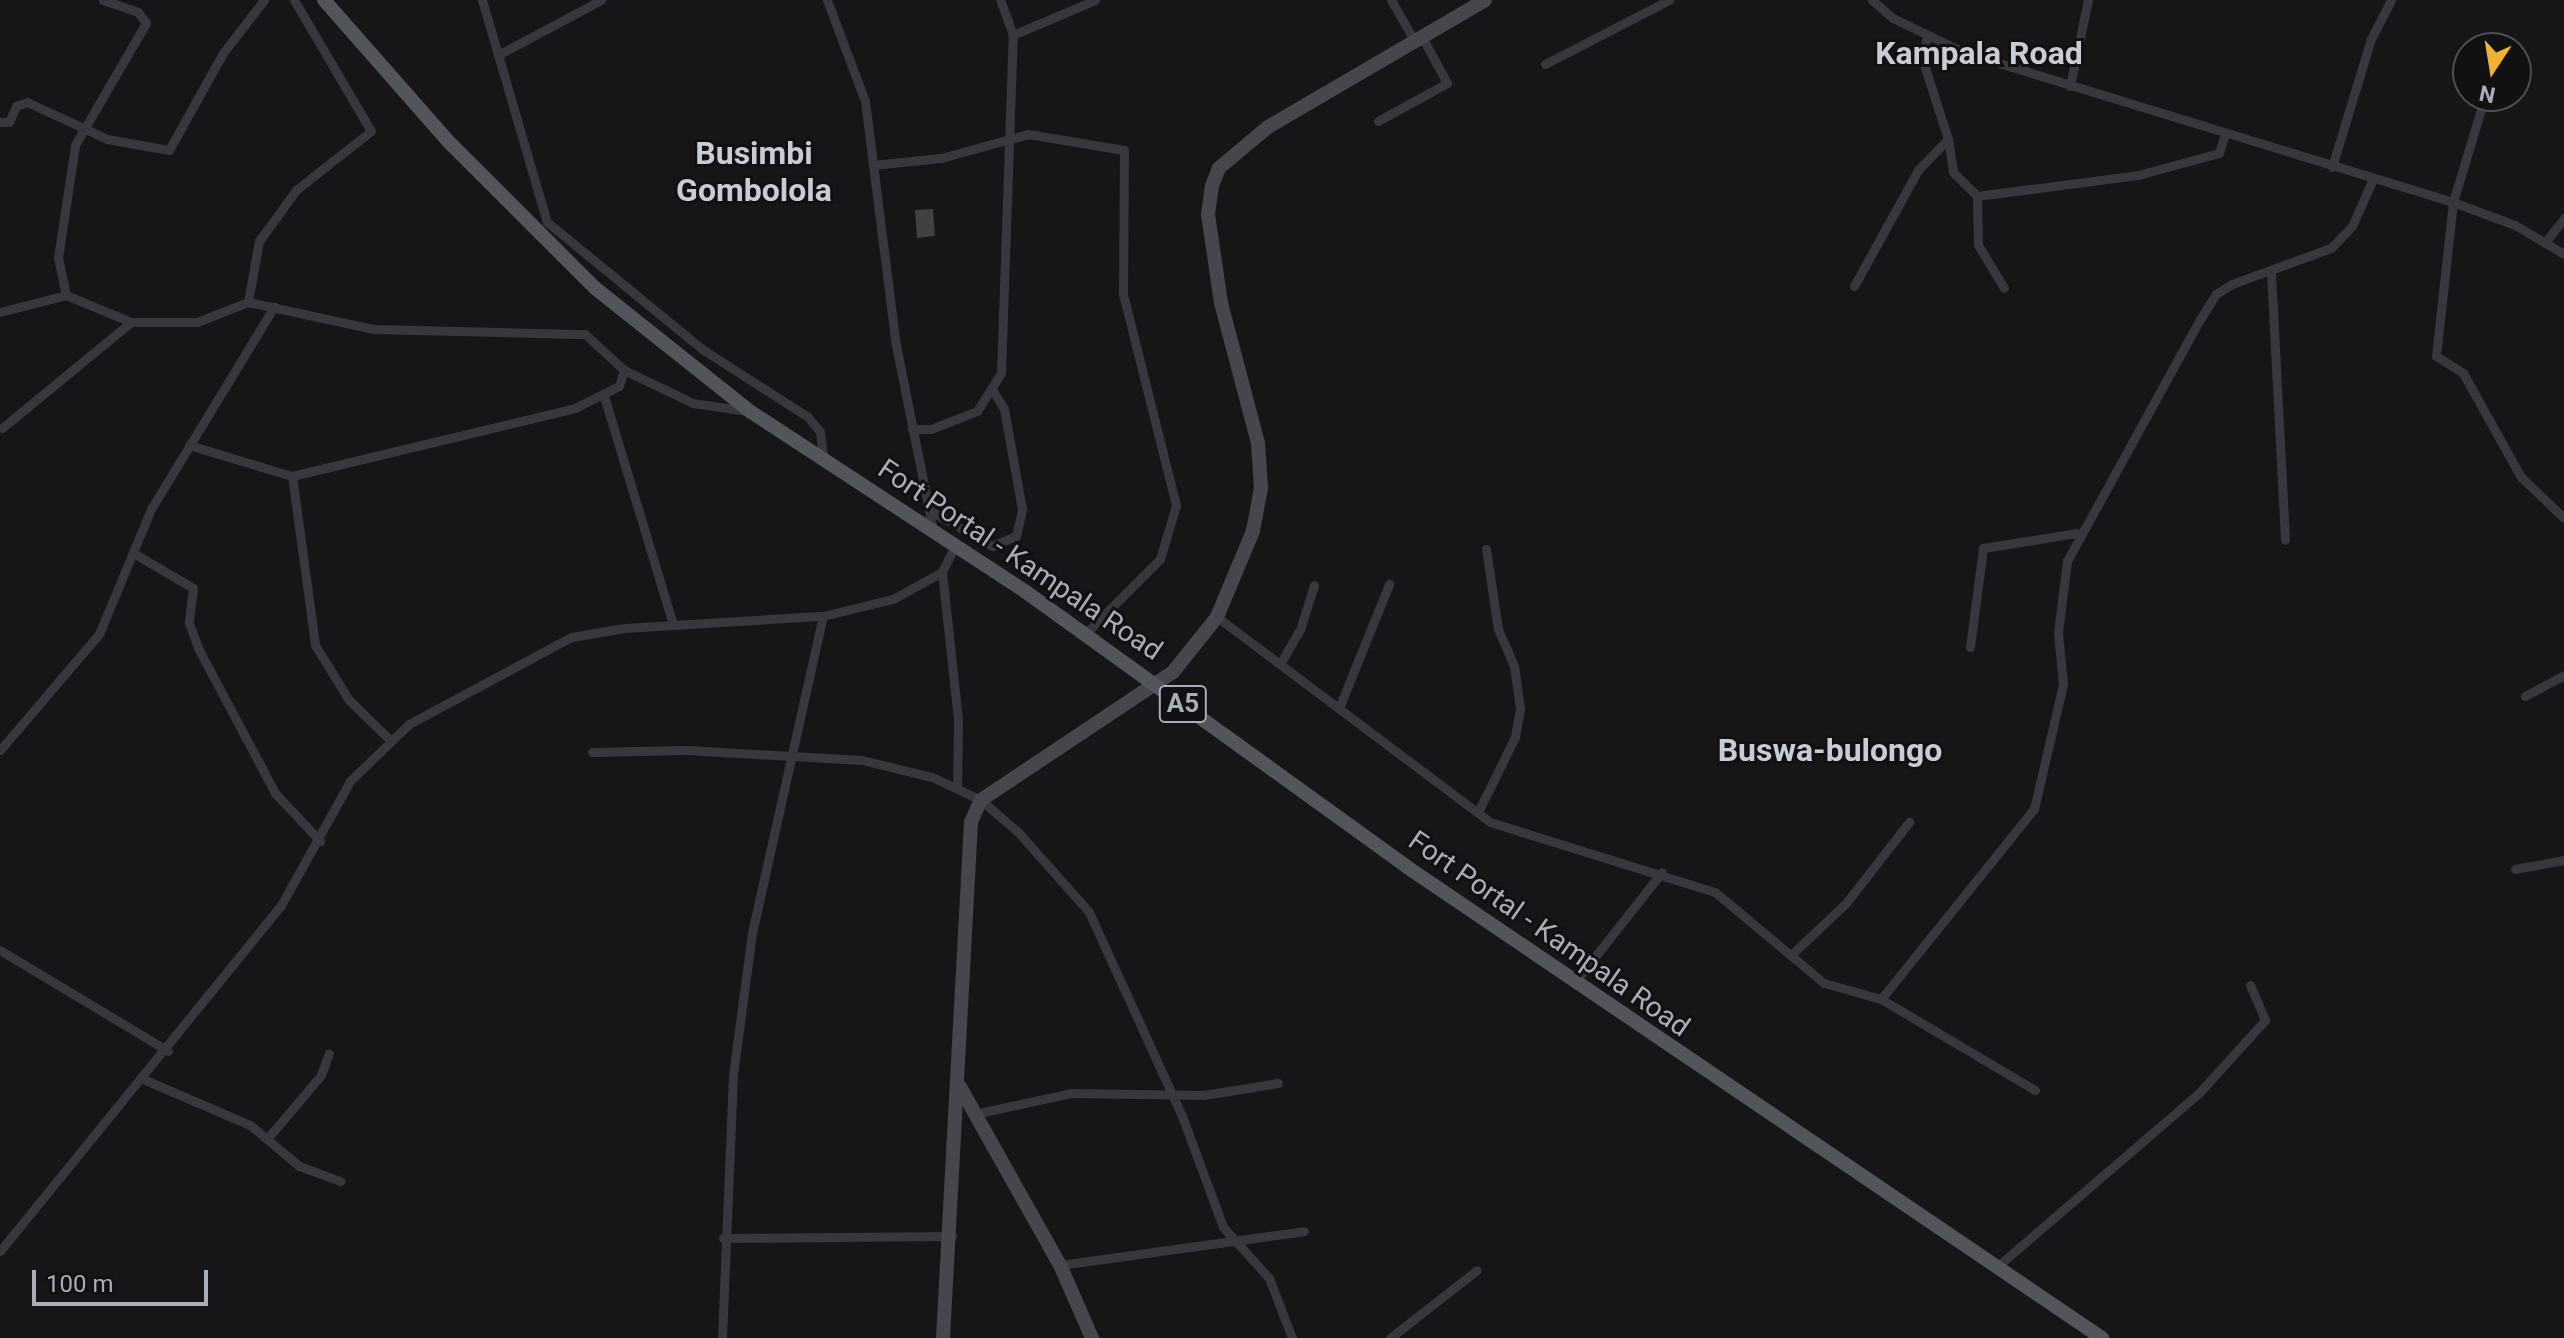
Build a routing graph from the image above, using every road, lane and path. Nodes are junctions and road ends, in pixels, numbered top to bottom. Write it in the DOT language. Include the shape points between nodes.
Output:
graph roads {
  1 [pos="103,0"];
  2 [pos="264,0"];
  3 [pos="294,0"];
  4 [pos="324,0"];
  5 [pos="482,0"];
  6 [pos="601,0"];
  7 [pos="827,0"];
  8 [pos="1000,0"];
  9 [pos="1095,0"];
  10 [pos="1391,0"];
  11 [pos="1485,0"];
  12 [pos="1669,0"];
  13 [pos="1872,0"];
  14 [pos="2088,0"];
  15 [pos="2391,0"];
  16 [pos="1013,35"];
  17 [pos="1927,36"];
  18 [pos="1418,38"];
  19 [pos="498,55"];
  20 [pos="1545,64"];
  21 [pos="2070,86"];
  22 [pos="2480,112"];
  23 [pos="1378,121"];
  24 [pos="0,122"];
  25 [pos="84,129"];
  26 [pos="2225,133"];
  27 [pos="1948,139"];
  28 [pos="1012,142"];
  29 [pos="873,165"];
  30 [pos="2332,167"];
  31 [pos="2372,181"];
  32 [pos="1977,196"];
  33 [pos="2453,202"];
  34 [pos="2564,218"];
  35 [pos="2547,240"];
  36 [pos="2564,254"];
  37 [pos="2271,272"];
  38 [pos="1854,286"];
  39 [pos="2004,288"];
  40 [pos="66,295"];
  41 [pos="248,302"];
  42 [pos="274,307"];
  43 [pos="0,312"];
  44 [pos="131,322"];
  45 [pos="624,370"];
  46 [pos="993,391"];
  47 [pos="604,396"];
  48 [pos="751,412"];
  49 [pos="2,428"];
  50 [pos="912,429"];
  51 [pos="189,445"];
  52 [pos="823,458"];
  53 [pos="292,476"];
  54 [pos="929,510"];
  55 [pos="2564,518"];
  56 [pos="933,531"];
  57 [pos="2077,533"];
  58 [pos="2285,540"];
  59 [pos="955,546"];
  60 [pos="1486,549"];
  61 [pos="135,554"];
  62 [pos="942,572"];
  63 [pos="1389,584"];
  64 [pos="1314,585"];
  65 [pos="823,616"];
  66 [pos="1217,617"];
  67 [pos="673,625"];
  68 [pos="1085,634"];
  69 [pos="1970,647"];
  70 [pos="1280,664"];
  71 [pos="2564,675"];
  72 [pos="1158,687"];
  73 [pos="2525,696"];
  74 [pos="1339,708"];
  75 [pos="390,740"];
  76 [pos="0,750"];
  77 [pos="592,752"];
  78 [pos="793,756"];
  79 [pos="957,788"];
  80 [pos="981,800"];
  81 [pos="1478,812"];
  82 [pos="1909,822"];
  83 [pos="320,841"];
  84 [pos="2564,860"];
  85 [pos="2515,869"];
  86 [pos="1662,872"];
  87 [pos="0,950"];
  88 [pos="1792,954"];
  89 [pos="1575,982"];
  90 [pos="2250,985"];
  91 [pos="1881,999"];
  92 [pos="168,1051"];
  93 [pos="329,1053"];
  94 [pos="143,1079"];
  95 [pos="1278,1083"];
  96 [pos="958,1085"];
  97 [pos="2035,1090"];
  98 [pos="1171,1094"];
  99 [pos="974,1114"];
  100 [pos="267,1139"];
  101 [pos="340,1181"];
  102 [pos="1304,1231"];
  103 [pos="952,1236"];
  104 [pos="723,1238"];
  105 [pos="1229,1238"];
  106 [pos="0,1251"];
  107 [pos="1060,1265"];
  108 [pos="1999,1265"];
  109 [pos="1477,1270"];
  110 [pos="722,1338"];
  111 [pos="943,1338"];
  112 [pos="1092,1338"];
  113 [pos="1292,1338"];
  114 [pos="1390,1338"];
  115 [pos="2102,1338"];
  1 -- 25 [label="street" via="138,12 146,23"];
  2 -- 25 [label="street" via="203,85 174,147 107,139"];
  3 -- 41 [label="street" via="371,131 296,190 259,241"];
  4 -- 48 [label="main road, Fort Portal - Kampala Road / A5" via="447,140 595,288"];
  5 -- 19 [label="street"];
  6 -- 19 [label="street"];
  7 -- 29 [label="street" via="861,80"];
  8 -- 16 [label="street"];
  9 -- 16 [label="street"];
  10 -- 18 [label="street"];
  11 -- 18 [label="main road"];
  12 -- 20 [label="street"];
  13 -- 17 [label="street"];
  14 -- 21 [label="street"];
  15 -- 30 [label="street" via="2371,39"];
  16 -- 28 [label="street"];
  17 -- 21 [label="street"];
  17 -- 27 [label="street" via="1922,58"];
  18 -- 23 [label="street" via="1447,83"];
  18 -- 66 [label="main road" via="1268,127 1219,168 1212,186 1208,214 1221,303 1258,443 1261,488 1253,531"];
  19 -- 52 [label="street" via="547,222 702,349 808,417 820,432"];
  21 -- 26 [label="street"];
  22 -- 33 [label="street"];
  24 -- 25 [label="street" via="9,122 16,106 27,102"];
  25 -- 40 [label="street" via="67,176 57,271"];
  26 -- 30 [label="street"];
  26 -- 32 [label="street" via="2219,153 2138,175"];
  27 -- 32 [label="street" via="1953,172"];
  27 -- 38 [label="street" via="1918,170"];
  28 -- 29 [label="street"];
  28 -- 46 [label="street" via="1001,373"];
  28 -- 68 [label="street" via="1028,134 1124,150 1123,294 1176,505 1160,559"];
  29 -- 50 [label="street"];
  30 -- 31 [label="street"];
  31 -- 33 [label="street"];
  31 -- 37 [label="street" via="2352,226 2331,248"];
  32 -- 39 [label="street" via="1978,245"];
  33 -- 35 [label="street"];
  33 -- 55 [label="street" via="2436,356 2463,373 2521,477"];
  34 -- 35 [label="street"];
  35 -- 36 [label="street"];
  37 -- 57 [label="street" via="2216,294"];
  37 -- 58 [label="street"];
  40 -- 43 [label="street"];
  40 -- 44 [label="street"];
  41 -- 42 [label="street"];
  41 -- 44 [label="street" via="197,322"];
  42 -- 45 [label="street" via="374,329 585,334"];
  42 -- 51 [label="street" via="214,414"];
  44 -- 49 [label="street"];
  45 -- 47 [label="street" via="619,386"];
  45 -- 48 [label="street" via="693,403"];
  46 -- 50 [label="street" via="977,411 931,429"];
  46 -- 54 [label="street" via="1004,409 1022,509 1016,536 992,546"];
  47 -- 53 [label="street"];
  47 -- 67 [label="street"];
  48 -- 52 [label="main road, Fort Portal - Kampala Road / A5"];
  50 -- 54 [label="street"];
  51 -- 53 [label="street"];
  51 -- 61 [label="street" via="151,509"];
  52 -- 56 [label="main road, Fort Portal - Kampala Road / A5"];
  53 -- 75 [label="street" via="315,645 349,700"];
  54 -- 56 [label="street"];
  56 -- 59 [label="main road, Fort Portal - Kampala Road / A5"];
  57 -- 69 [label="street" via="1983,548"];
  57 -- 91 [label="street" via="2060,597 2063,684 2034,809"];
  59 -- 62 [label="street"];
  59 -- 68 [label="main road, Fort Portal - Kampala Road / A5"];
  60 -- 81 [label="street" via="1498,629 1514,666 1520,708 1515,737"];
  61 -- 76 [label="street" via="99,634"];
  61 -- 83 [label="street" via="193,588 189,623 198,648 275,793"];
  62 -- 65 [label="street" via="893,599"];
  62 -- 79 [label="street" via="958,720"];
  63 -- 74 [label="street"];
  64 -- 70 [label="street" via="1300,630"];
  65 -- 67 [label="street"];
  65 -- 78 [label="street"];
  66 -- 70 [label="street"];
  66 -- 72 [label="main road"];
  67 -- 75 [label="street" via="571,637 476,685"];
  68 -- 72 [label="main road, Fort Portal - Kampala Road / A5"];
  70 -- 74 [label="street"];
  71 -- 73 [label="street"];
  72 -- 80 [label="main road"];
  72 -- 89 [label="main road, Fort Portal - Kampala Road / A5" via="1281,780"];
  74 -- 81 [label="street"];
  75 -- 83 [label="street" via="350,781"];
  77 -- 78 [label="street"];
  78 -- 79 [label="street" via="862,760"];
  78 -- 104 [label="street" via="752,933 733,1075"];
  79 -- 80 [label="street"];
  80 -- 96 [label="main road" via="968,844"];
  80 -- 98 [label="street" via="1082,902"];
  81 -- 86 [label="street" via="1504,830"];
  82 -- 88 [label="street" via="1846,903"];
  83 -- 92 [label="street" via="280,907"];
  84 -- 85 [label="street"];
  86 -- 88 [label="street" via="1731,900"];
  86 -- 89 [label="street"];
  87 -- 92 [label="street"];
  88 -- 91 [label="street" via="1824,983"];
  89 -- 108 [label="main road, Fort Portal - Kampala Road / A5" via="1899,1204"];
  90 -- 108 [label="street" via="2265,1020 2208,1084"];
  91 -- 97 [label="street"];
  92 -- 94 [label="street"];
  93 -- 100 [label="street" via="321,1075"];
  94 -- 100 [label="street" via="250,1125"];
  94 -- 106 [label="street"];
  95 -- 98 [label="street" via="1237,1093"];
  96 -- 99 [label="main road"];
  96 -- 103 [label="main road"];
  98 -- 99 [label="street" via="1071,1093"];
  98 -- 105 [label="street"];
  99 -- 107 [label="main road"];
  100 -- 101 [label="street" via="299,1166"];
  102 -- 105 [label="street"];
  103 -- 104 [label="street"];
  103 -- 111 [label="main road"];
  104 -- 110 [label="street"];
  105 -- 107 [label="street"];
  105 -- 113 [label="street" via="1269,1278"];
  107 -- 112 [label="main road"];
  108 -- 115 [label="main road, Fort Portal - Kampala Road / A5"];
  109 -- 114 [label="street"];
}
